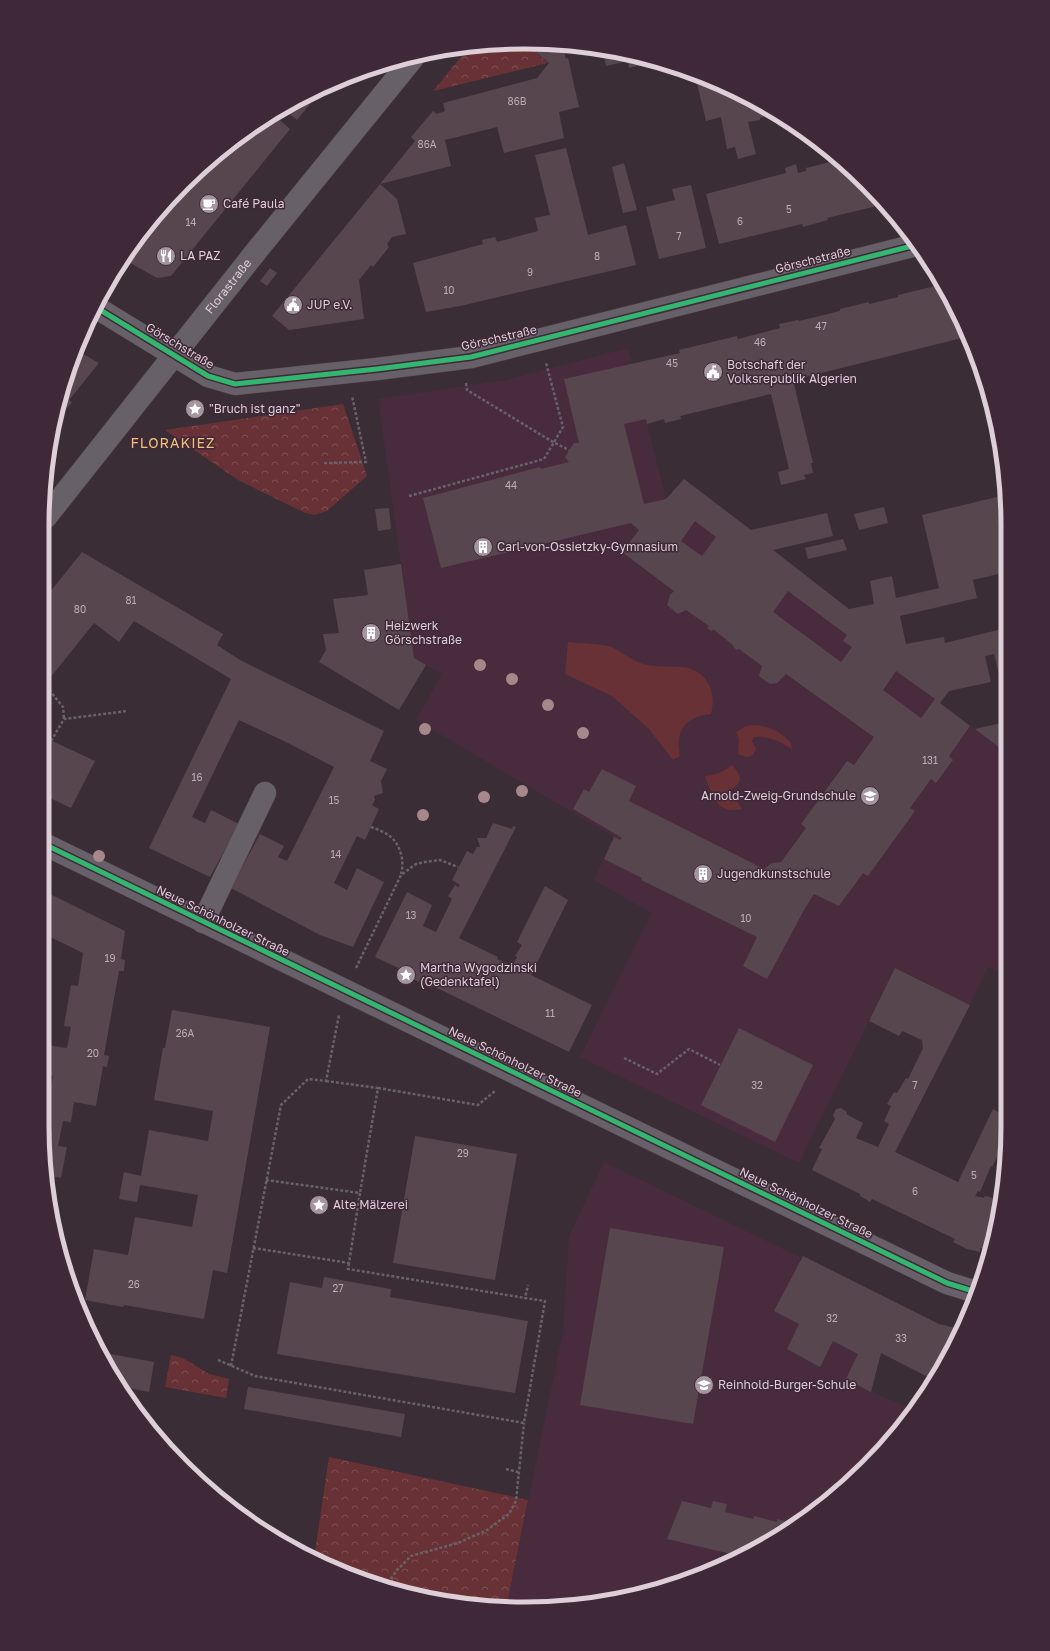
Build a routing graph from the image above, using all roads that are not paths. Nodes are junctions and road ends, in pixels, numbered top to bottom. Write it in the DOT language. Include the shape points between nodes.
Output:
graph roads {
  1 [pos="409,63"];
  2 [pos="911,246"];
  3 [pos="100,310"];
  4 [pos="175,355"];
  5 [pos="49,513"];
  6 [pos="265,794"];
  7 [pos="49,846"];
  8 [pos="203,922"];
  9 [pos="972,1291"];
  1 -- 4 [label="street, Florastraße"];
  2 -- 4 [label="street, Görschstraße" via="471,357 235,384 208,376"];
  3 -- 4 [label="street, Görschstraße"];
  4 -- 5 [label="street, Florastraße"];
  6 -- 8 [label="street"];
  7 -- 8 [label="street, Neue Schönholzer Straße"];
  8 -- 9 [label="street, Neue Schönholzer Straße" via="947,1283"];
}
